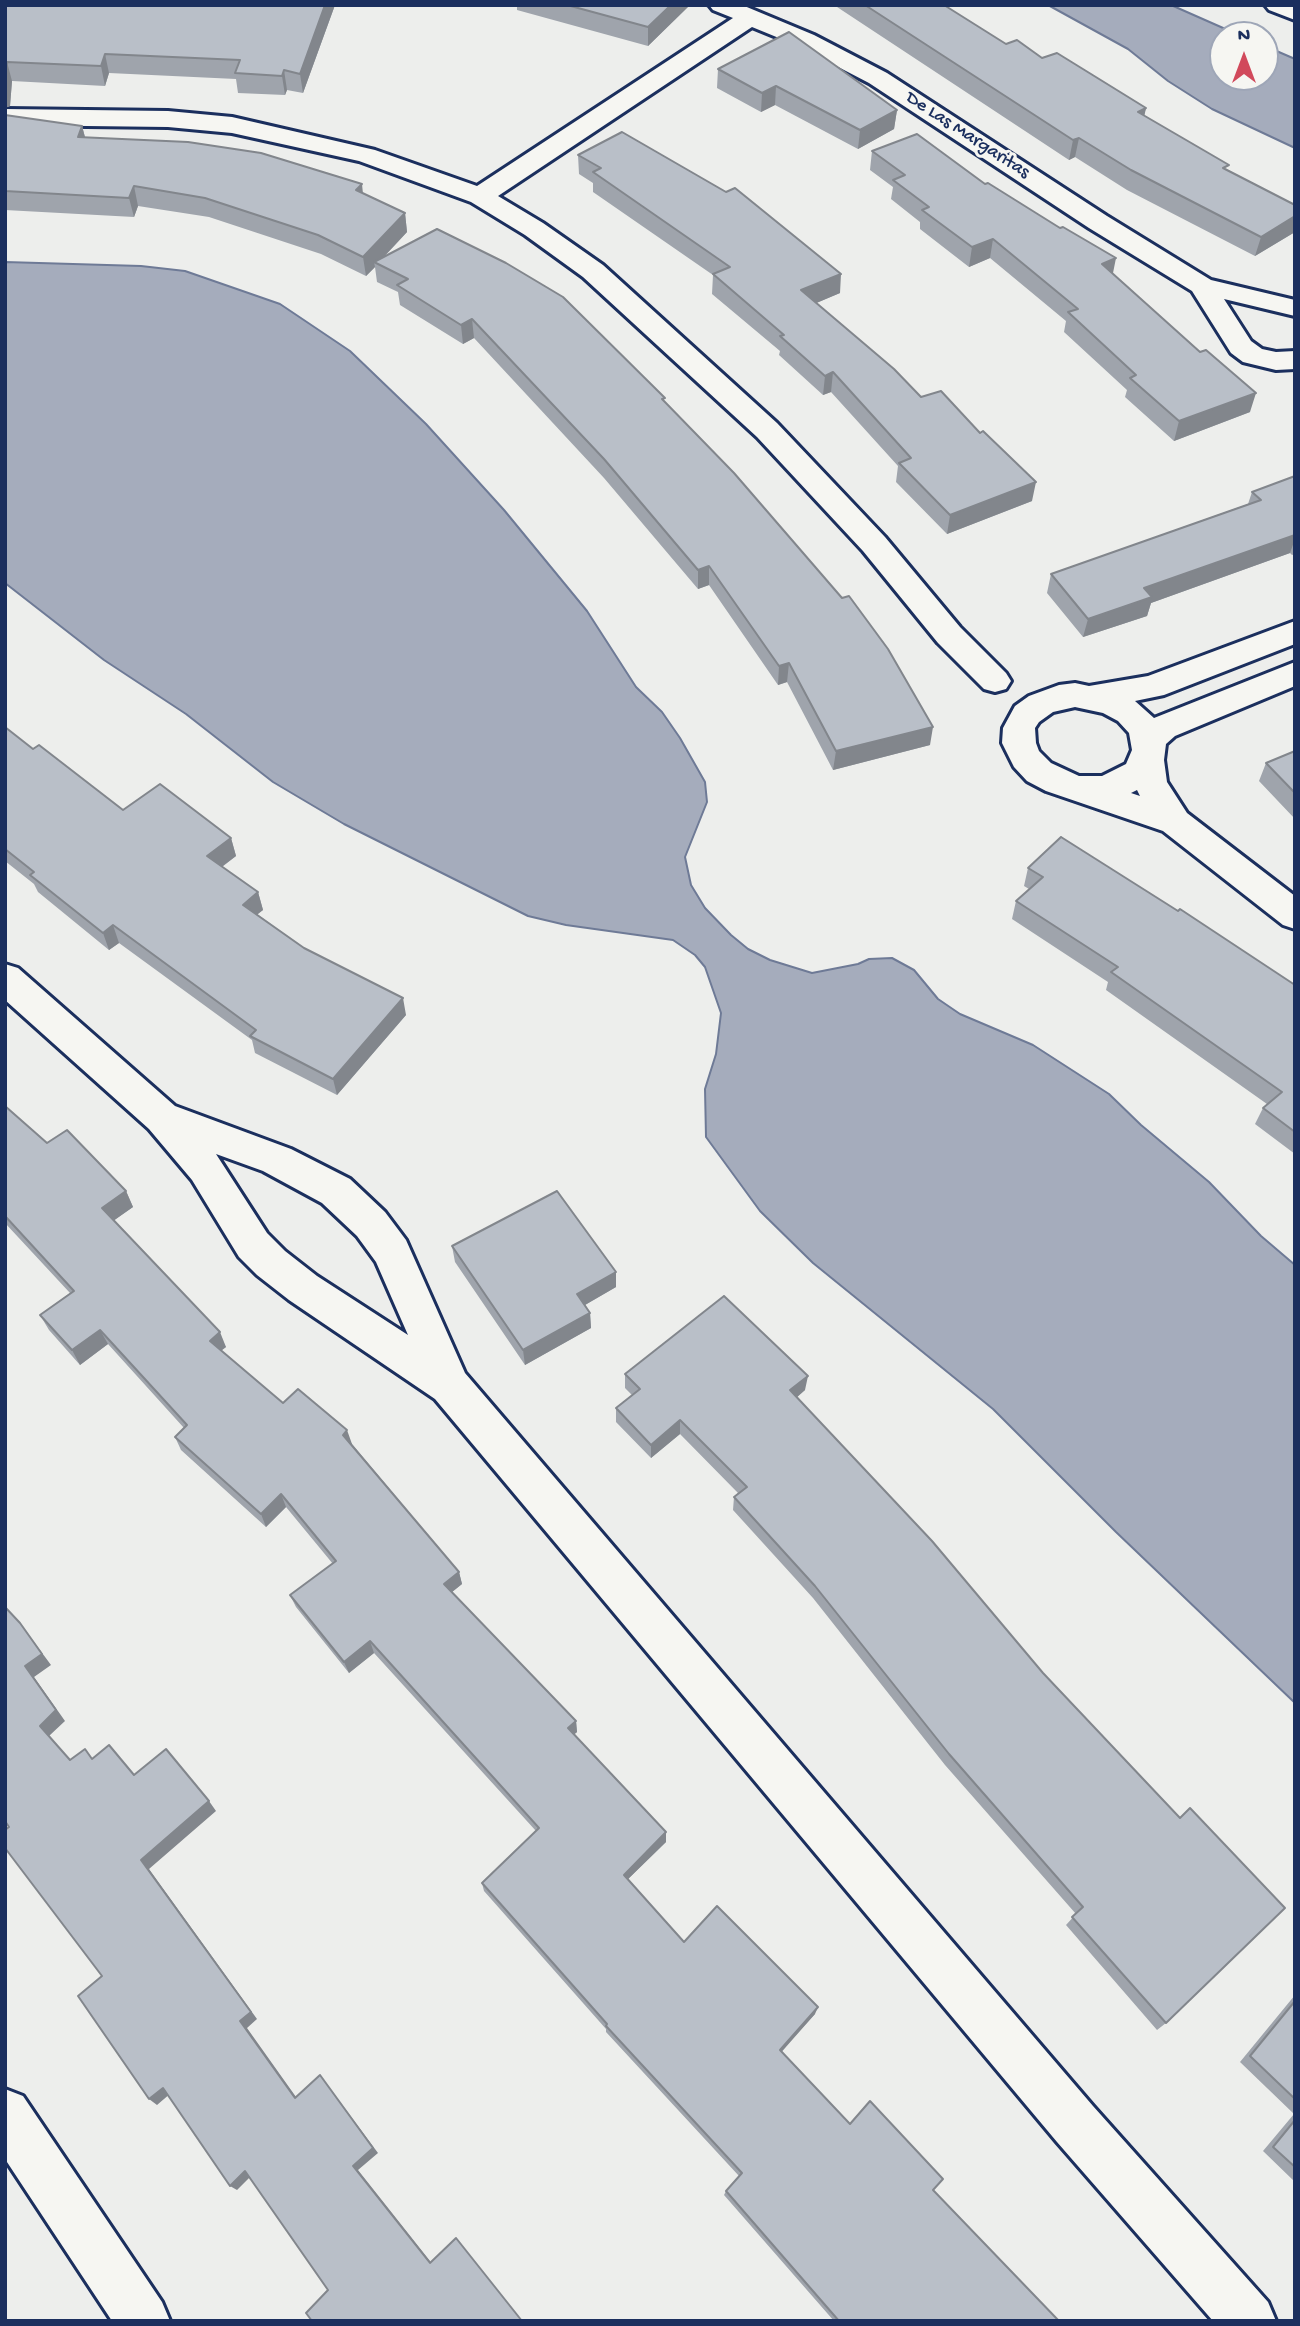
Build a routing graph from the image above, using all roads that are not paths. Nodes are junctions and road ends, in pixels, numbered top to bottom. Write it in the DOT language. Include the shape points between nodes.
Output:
graph roads {
  1 [pos="722,5"];
  2 [pos="1276,5"];
  3 [pos="1295,13"];
  4 [pos="751,16"];
  5 [pos="5,117"];
  6 [pos="480,196"];
  7 [pos="1202,286"];
  8 [pos="1295,309"];
  9 [pos="1295,360"];
  10 [pos="1295,632"];
  11 [pos="1295,673"];
  12 [pos="995,681"];
  13 [pos="1059,697"];
  14 [pos="1092,697"];
  15 [pos="1019,743"];
  16 [pos="1148,750"];
  17 [pos="1079,788"];
  18 [pos="1175,822"];
  19 [pos="1295,915"];
  20 [pos="5,978"];
  21 [pos="162,1118"];
  22 [pos="450,1386"];
  23 [pos="5,2114"];
  24 [pos="143,2321"];
  25 [pos="1249,2321"];
  1 -- 4 [label="street, De Las Margaritas"];
  2 -- 3 [label="street"];
  4 -- 6 [label="street"];
  4 -- 7 [label="street, De Las Margaritas" via="878,78"];
  5 -- 6 [label="street" via="168,119 232,125 366,155"];
  6 -- 12 [label="street" via="593,271 757,420"];
  7 -- 8 [label="street, De Las Margaritas"];
  7 -- 9 [label="street, De Las Margaritas" via="1241,347 1253,356"];
  10 -- 14 [label="street" via="1153,687"];
  11 -- 16 [label="street" via="1163,728"];
  12 -- 13 [label="street" via="1024,692"];
  12 -- 15 [label="street"];
  13 -- 14 [label="street"];
  13 -- 15 [label="street" via="1027,714 1019,728"];
  14 -- 16 [label="street" via="1130,713 1142,726"];
  15 -- 17 [label="street" via="1039,772"];
  16 -- 17 [label="street" via="1138,773 1122,783"];
  16 -- 18 [label="street" via="1150,782"];
  17 -- 18 [label="street"];
  18 -- 19 [label="street"];
  20 -- 21 [label="street"];
  21 -- 22 [label="street" via="206,1169 253,1245 271,1263"];
  21 -- 22 [label="street" via="277,1160 336,1191 392,1252"];
  22 -- 25 [label="street" via="1075,2124"];
  23 -- 24 [label="street"];
}
